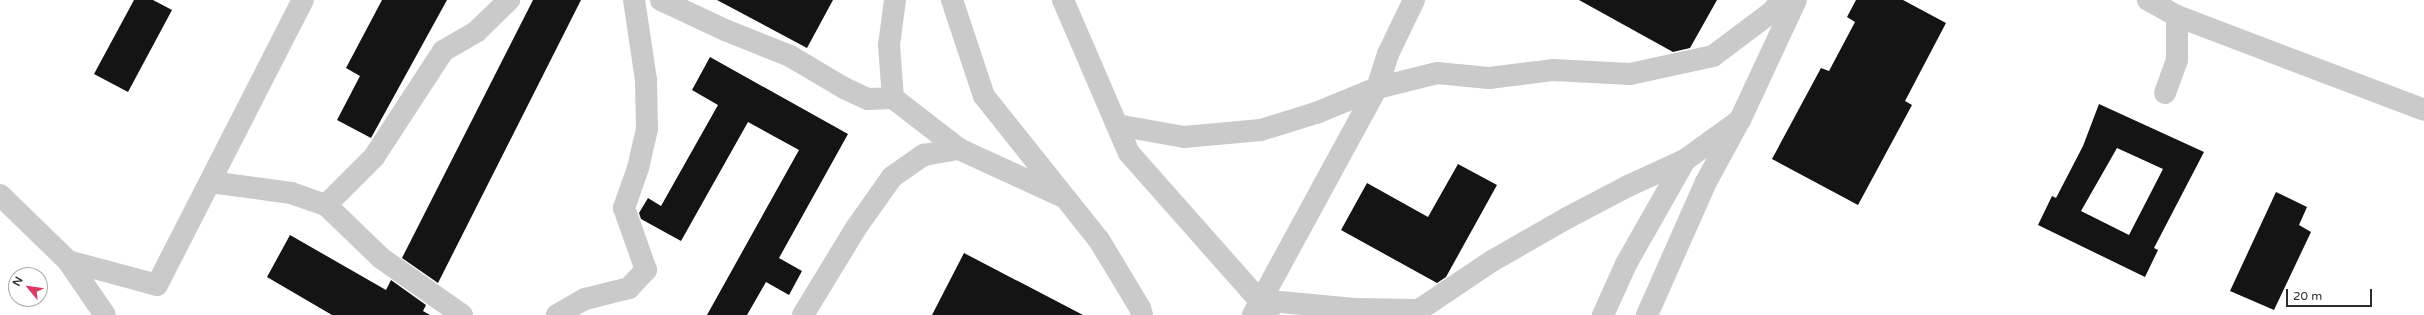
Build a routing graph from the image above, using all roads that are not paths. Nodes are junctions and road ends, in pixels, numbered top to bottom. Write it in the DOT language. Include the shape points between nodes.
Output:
graph roads {
  1 [pos="303,0"];
  2 [pos="509,0"];
  3 [pos="634,0"];
  4 [pos="661,0"];
  5 [pos="895,0"];
  6 [pos="952,0"];
  7 [pos="1063,0"];
  8 [pos="1414,0"];
  9 [pos="1781,0"];
  10 [pos="1796,0"];
  11 [pos="2148,0"];
  12 [pos="2177,16"];
  13 [pos="1377,88"];
  14 [pos="2165,93"];
  15 [pos="893,98"];
  16 [pos="2424,110"];
  17 [pos="1740,120"];
  18 [pos="1117,125"];
  19 [pos="959,149"];
  20 [pos="1685,160"];
  21 [pos="210,182"];
  22 [pos="0,195"];
  23 [pos="1065,198"];
  24 [pos="326,205"];
  25 [pos="68,261"];
  26 [pos="1256,308"];
  27 [pos="105,315"];
  28 [pos="462,315"];
  29 [pos="557,315"];
  30 [pos="803,315"];
  31 [pos="1142,315"];
  32 [pos="1286,315"];
  33 [pos="1603,315"];
  34 [pos="1647,315"];
  1 -- 21 [label="street"];
  2 -- 24 [label="street" via="477,31 443,51 374,157"];
  3 -- 29 [label="street" via="646,80 647,129 638,168 624,208 646,270 629,288 586,299"];
  4 -- 15 [label="street" via="725,30 790,56 868,99"];
  5 -- 15 [label="street" via="889,45"];
  6 -- 23 [label="street" via="984,96"];
  7 -- 18 [label="street"];
  8 -- 13 [label="street" via="1388,54"];
  9 -- 13 [label="street" via="1772,11 1713,56 1630,74 1553,70 1489,78 1437,73"];
  10 -- 17 [label="street"];
  11 -- 12 [label="street"];
  12 -- 14 [label="street" via="2177,60"];
  12 -- 16 [label="street"];
  13 -- 18 [label="street" via="1316,114 1261,130 1184,137"];
  13 -- 26 [label="street"];
  15 -- 19 [label="street"];
  17 -- 20 [label="street"];
  17 -- 34 [label="street" via="1706,182"];
  18 -- 26 [label="street" via="1129,153"];
  19 -- 23 [label="street"];
  19 -- 30 [label="street" via="924,155 892,177 856,228"];
  20 -- 26 [label="street" via="1628,186 1553,226 1492,261 1419,310"];
  20 -- 33 [label="street" via="1626,264"];
  21 -- 24 [label="street" via="291,193"];
  21 -- 25 [label="street" via="157,285"];
  22 -- 25 [label="street"];
  23 -- 31 [label="street" via="1099,240"];
  24 -- 28 [label="street" via="381,258"];
  25 -- 27 [label="street"];
  26 -- 32 [label="street"];
}
